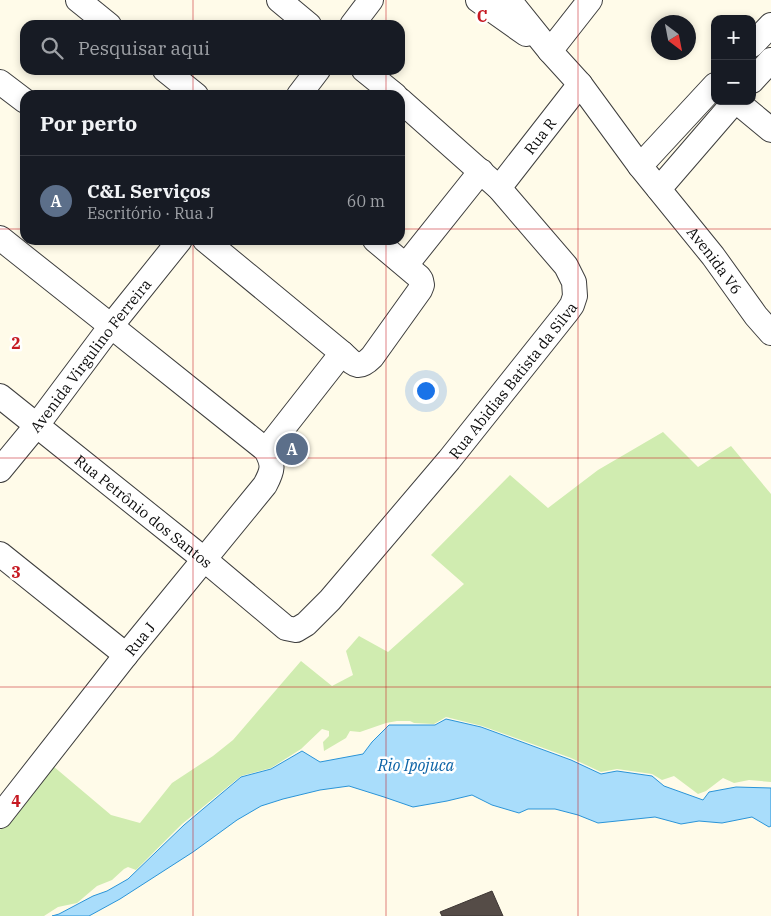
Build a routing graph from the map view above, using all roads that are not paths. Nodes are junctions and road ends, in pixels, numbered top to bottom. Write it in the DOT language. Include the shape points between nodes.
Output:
graph roads {
  1 [pos="78,0"];
  2 [pos="279,0"];
  3 [pos="371,0"];
  4 [pos="478,0"];
  5 [pos="509,0"];
  6 [pos="590,0"];
  7 [pos="103,20"];
  8 [pos="303,20"];
  9 [pos="356,20"];
  10 [pos="771,25"];
  11 [pos="756,41"];
  12 [pos="550,51"];
  13 [pos="771,60"];
  14 [pos="171,75"];
  15 [pos="314,75"];
  16 [pos="370,75"];
  17 [pos="756,77"];
  18 [pos="0,82"];
  19 [pos="580,84"];
  20 [pos="711,89"];
  21 [pos="190,90"];
  22 [pos="303,90"];
  23 [pos="388,90"];
  24 [pos="20,98"];
  25 [pos="405,104"];
  26 [pos="732,105"];
  27 [pos="740,105"];
  28 [pos="771,130"];
  29 [pos="640,166"];
  30 [pos="481,171"];
  31 [pos="499,188"];
  32 [pos="659,189"];
  33 [pos="0,238"];
  34 [pos="176,245"];
  35 [pos="211,245"];
  36 [pos="381,245"];
  37 [pos="406,265"];
  38 [pos="112,326"];
  39 [pos="771,333"];
  40 [pos="342,353"];
  41 [pos="0,396"];
  42 [pos="37,425"];
  43 [pos="268,454"];
  44 [pos="0,470"];
  45 [pos="0,554"];
  46 [pos="205,560"];
  47 [pos="286,628"];
  48 [pos="126,655"];
  49 [pos="4,802"];
  1 -- 7 [label="street"];
  2 -- 8 [label="street"];
  3 -- 9 [label="street"];
  4 -- 12 [label="street"];
  5 -- 12 [label="street"];
  6 -- 12 [label="street"];
  10 -- 11 [label="street"];
  12 -- 19 [label="street, Avenida V6"];
  13 -- 17 [label="street"];
  14 -- 21 [label="street"];
  15 -- 22 [label="street"];
  16 -- 23 [label="street"];
  18 -- 24 [label="street"];
  19 -- 29 [label="street, Avenida V6"];
  19 -- 31 [label="street, Rua R"];
  20 -- 29 [label="street"];
  25 -- 30 [label="street, Rua Abidias Batista da Silva"];
  26 -- 32 [label="street"];
  27 -- 28 [label="street"];
  29 -- 32 [label="street, Avenida V6"];
  30 -- 31 [label="street, Rua Abidias Batista da Silva"];
  30 -- 37 [label="street"];
  31 -- 47 [label="street, Rua Abidias Batista da Silva" via="566,266 574,282 572,305 449,460 330,600 306,624 296,630"];
  32 -- 39 [label="street, Avenida V6"];
  33 -- 38 [label="street"];
  34 -- 38 [label="street, Avenida Virgulino Ferreira"];
  35 -- 40 [label="street"];
  36 -- 37 [label="street"];
  37 -- 40 [label="street" via="422,285 413,301 365,364 356,365"];
  38 -- 42 [label="street, Avenida Virgulino Ferreira"];
  38 -- 43 [label="street"];
  40 -- 43 [label="street, Rua J"];
  41 -- 42 [label="street, Rua Petrônio dos Santos"];
  42 -- 44 [label="street, Avenida Virgulino Ferreira"];
  42 -- 46 [label="street, Rua Petrônio dos Santos"];
  43 -- 46 [label="street, Rua J" via="272,472 266,485"];
  45 -- 48 [label="street"];
  46 -- 47 [label="street, Rua Petrônio dos Santos"];
  46 -- 48 [label="street, Rua J"];
  48 -- 49 [label="street, Rua J"];
}
